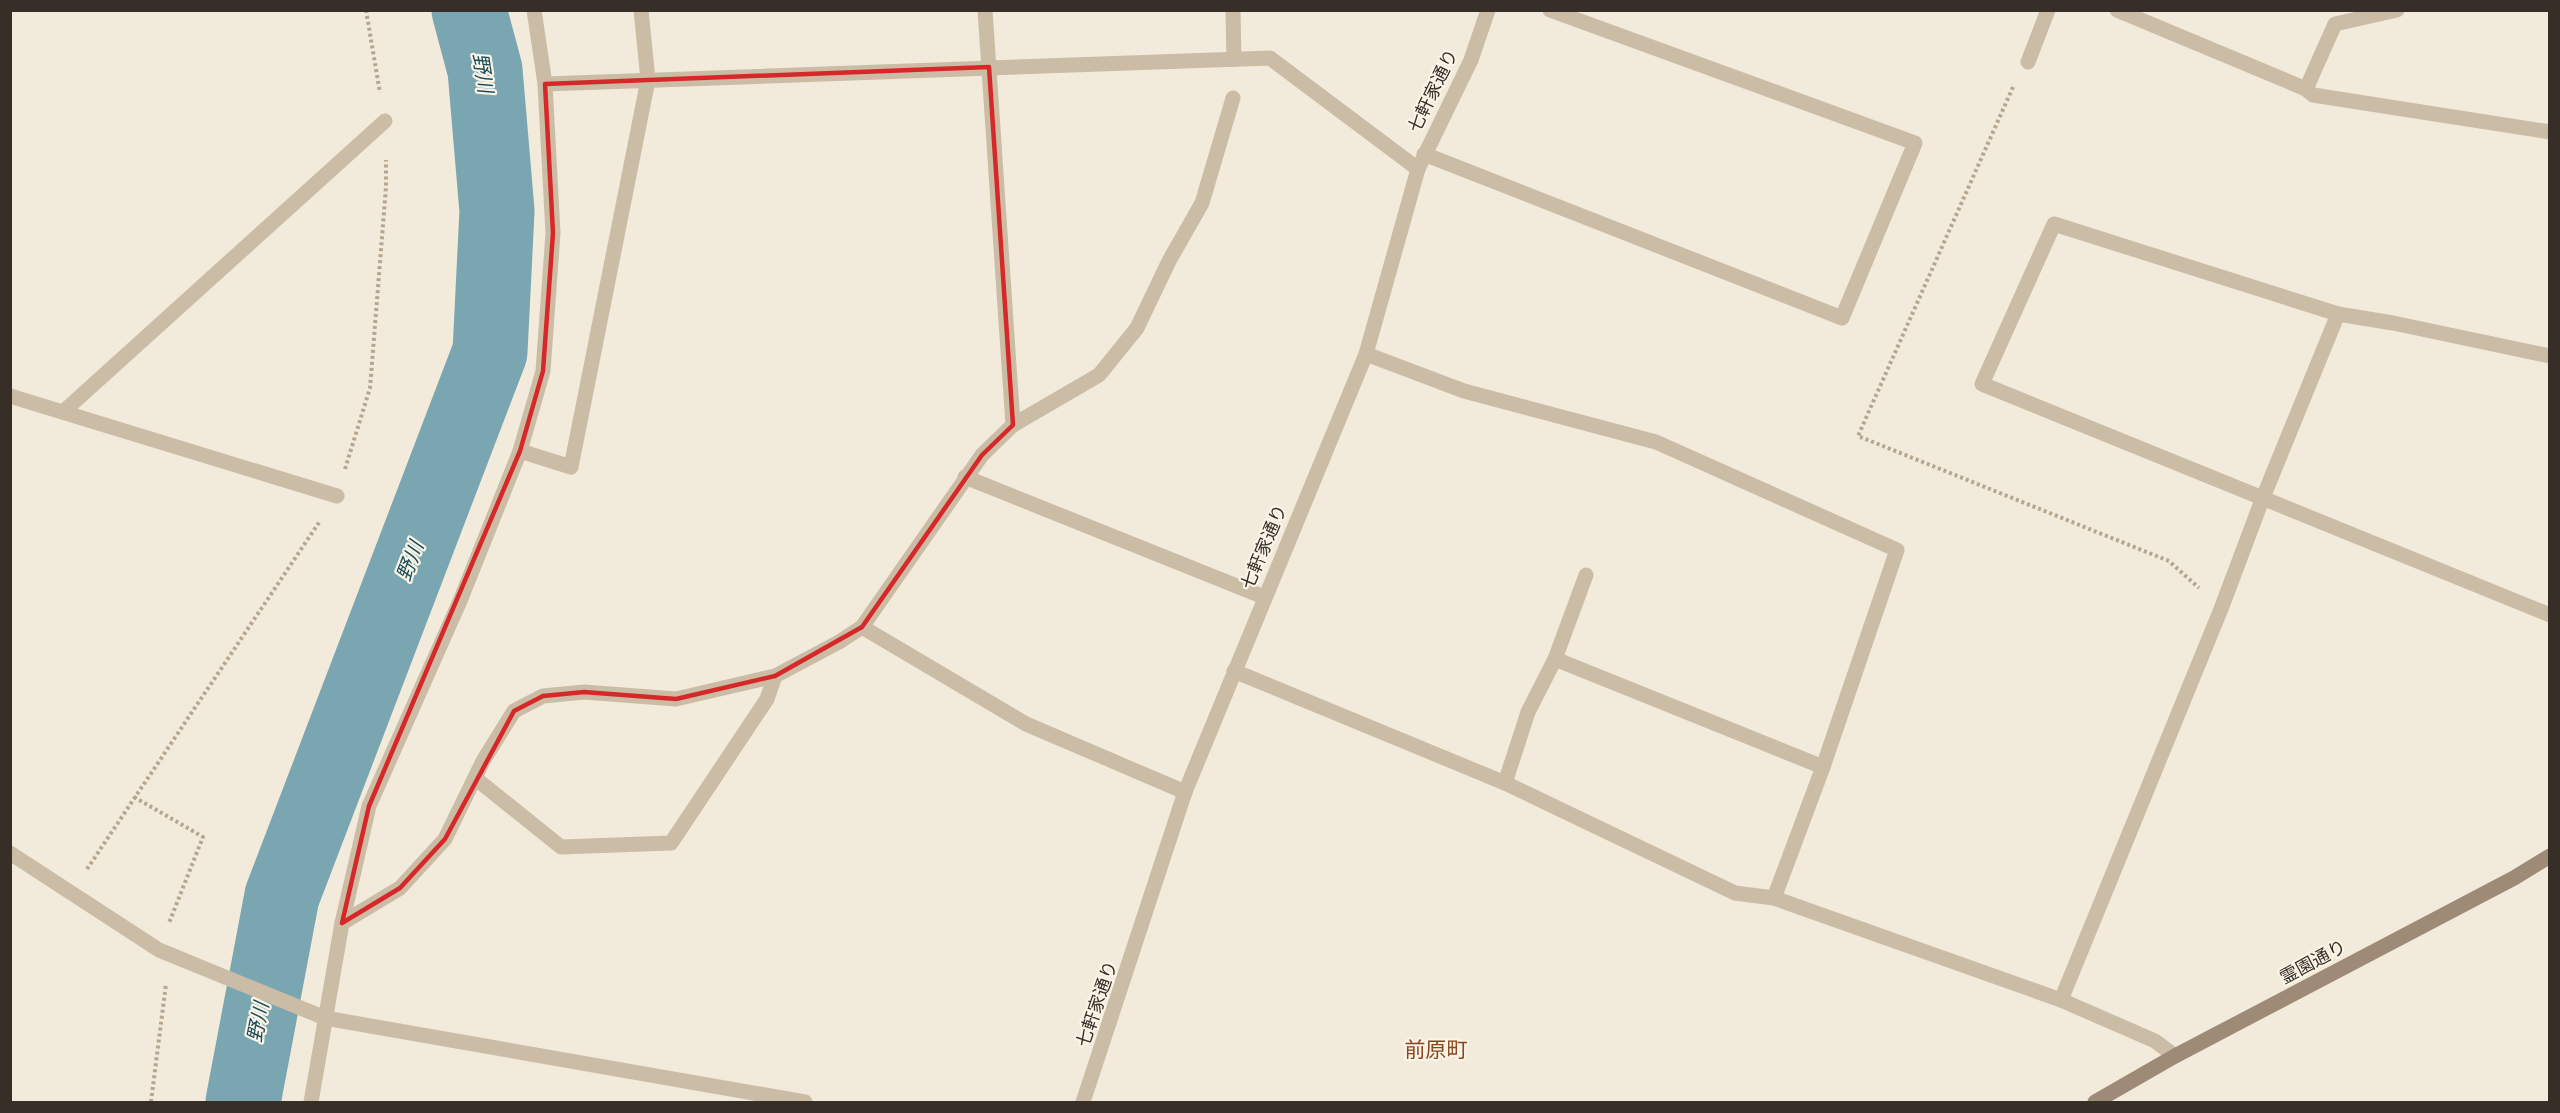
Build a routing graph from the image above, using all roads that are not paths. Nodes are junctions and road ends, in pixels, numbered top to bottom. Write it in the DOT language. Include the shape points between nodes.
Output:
graph roads {
  1 [pos="534,10"];
  2 [pos="641,10"];
  3 [pos="985,10"];
  4 [pos="1233,10"];
  5 [pos="1488,10"];
  6 [pos="1550,10"];
  7 [pos="2048,10"];
  8 [pos="2117,10"];
  9 [pos="2397,10"];
  10 [pos="1234,59"];
  11 [pos="2028,62"];
  12 [pos="989,67"];
  13 [pos="648,80"];
  14 [pos="545,84"];
  15 [pos="2306,89"];
  16 [pos="1233,98"];
  17 [pos="385,121"];
  18 [pos="2550,132"];
  19 [pos="1424,154"];
  20 [pos="1418,169"];
  21 [pos="2338,314"];
  22 [pos="1366,354"];
  23 [pos="2550,356"];
  24 [pos="10,396"];
  25 [pos="63,412"];
  26 [pos="1014,425"];
  27 [pos="520,451"];
  28 [pos="965,477"];
  29 [pos="337,496"];
  30 [pos="2262,500"];
  31 [pos="1586,575"];
  32 [pos="1264,597"];
  33 [pos="2550,615"];
  34 [pos="862,627"];
  35 [pos="1555,659"];
  36 [pos="1234,671"];
  37 [pos="775,676"];
  38 [pos="1823,767"];
  39 [pos="474,778"];
  40 [pos="1505,783"];
  41 [pos="1185,792"];
  42 [pos="10,853"];
  43 [pos="2550,856"];
  44 [pos="1774,898"];
  45 [pos="342,923"];
  46 [pos="2061,1000"];
  47 [pos="325,1018"];
  48 [pos="2175,1056"];
  49 [pos="311,1102"];
  50 [pos="805,1102"];
  51 [pos="1083,1102"];
  52 [pos="2095,1102"];
  1 -- 14 [label="street"];
  2 -- 13 [label="street"];
  3 -- 12 [label="street"];
  4 -- 10 [label="street"];
  5 -- 19 [label="street, 七軒家通り" via="1471,60"];
  6 -- 19 [label="street" via="1915,143 1842,318"];
  7 -- 11 [label="street"];
  8 -- 15 [label="street"];
  9 -- 15 [label="street" via="2335,24"];
  10 -- 12 [label="street"];
  10 -- 20 [label="street" via="1270,58"];
  12 -- 13 [label="street"];
  12 -- 26 [label="street"];
  13 -- 14 [label="street"];
  13 -- 27 [label="street" via="571,467"];
  14 -- 27 [label="street" via="552,244 543,371"];
  15 -- 18 [label="street" via="2313,95"];
  16 -- 26 [label="street" via="1202,203 1137,328 1099,375"];
  17 -- 25 [label="street"];
  19 -- 20 [label="street, 七軒家通り"];
  20 -- 22 [label="street, 七軒家通り"];
  21 -- 23 [label="street"];
  21 -- 30 [label="street"];
  21 -- 30 [label="street" via="2055,224 1982,384"];
  22 -- 32 [label="street, 七軒家通り"];
  22 -- 38 [label="street" via="1464,391 1656,442 1897,550"];
  24 -- 25 [label="street"];
  25 -- 29 [label="street"];
  26 -- 28 [label="street" via="981,455"];
  27 -- 45 [label="street" via="460,601 369,806"];
  28 -- 32 [label="street"];
  28 -- 34 [label="street"];
  30 -- 33 [label="street"];
  30 -- 46 [label="street"];
  31 -- 35 [label="street"];
  32 -- 36 [label="street, 七軒家通り"];
  34 -- 37 [label="street"];
  34 -- 41 [label="street" via="1026,724"];
  35 -- 38 [label="street"];
  35 -- 40 [label="street" via="1528,712"];
  36 -- 40 [label="street"];
  36 -- 41 [label="street, 七軒家通り"];
  37 -- 39 [label="street" via="676,699 584,692 543,696 514,711"];
  37 -- 39 [label="street" via="767,699 671,843 561,847"];
  38 -- 44 [label="street"];
  39 -- 45 [label="street" via="445,838 400,888"];
  40 -- 44 [label="street" via="1735,893"];
  41 -- 51 [label="street, 七軒家通り"];
  42 -- 47 [label="street" via="164,953"];
  43 -- 48 [label="street, 霊園通り"];
  44 -- 46 [label="street"];
  45 -- 47 [label="street"];
  46 -- 48 [label="street" via="2155,1041"];
  47 -- 49 [label="street"];
  47 -- 50 [label="street"];
  48 -- 52 [label="street, 霊園通り"];
}
